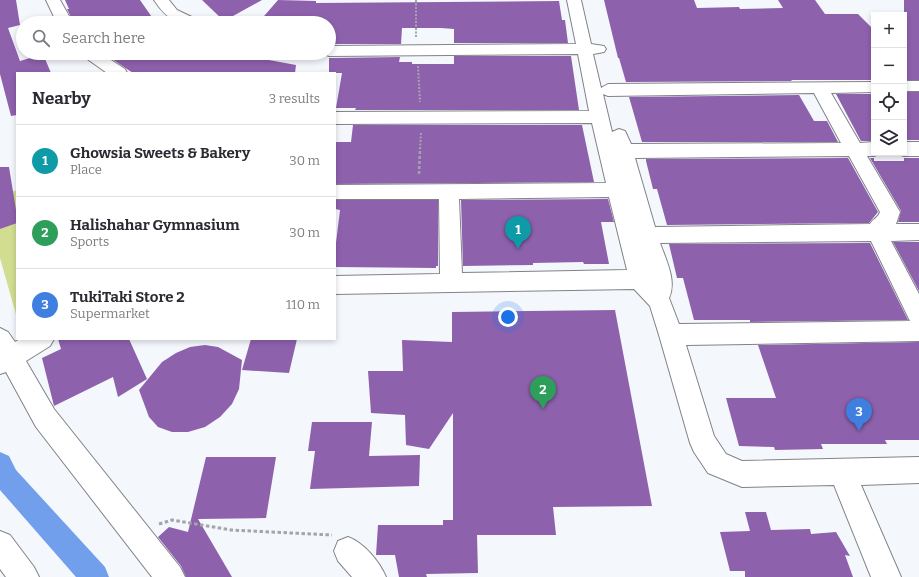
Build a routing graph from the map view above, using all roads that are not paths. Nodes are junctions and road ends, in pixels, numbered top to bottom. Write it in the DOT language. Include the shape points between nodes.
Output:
graph roads {
  1 [pos="53,0"];
  2 [pos="161,0"];
  3 [pos="574,0"];
  4 [pos="586,0"];
  5 [pos="61,16"];
  6 [pos="178,16"];
  7 [pos="591,49"];
  8 [pos="336,51"];
  9 [pos="99,60"];
  10 [pos="117,72"];
  11 [pos="871,86"];
  12 [pos="907,86"];
  13 [pos="919,86"];
  14 [pos="819,87"];
  15 [pos="608,90"];
  16 [pos="599,117"];
  17 [pos="336,118"];
  18 [pos="865,149"];
  19 [pos="907,149"];
  20 [pos="919,149"];
  21 [pos="623,151"];
  22 [pos="449,190"];
  23 [pos="618,190"];
  24 [pos="336,192"];
  25 [pos="919,232"];
  26 [pos="877,233"];
  27 [pos="647,235"];
  28 [pos="640,280"];
  29 [pos="451,283"];
  30 [pos="336,285"];
  31 [pos="660,290"];
  32 [pos="919,316"];
  33 [pos="919,331"];
  34 [pos="671,335"];
  35 [pos="39,340"];
  36 [pos="3,353"];
  37 [pos="919,470"];
  38 [pos="842,473"];
  39 [pos="348,551"];
  40 [pos="170,577"];
  41 [pos="371,577"];
  42 [pos="886,577"];
  1 -- 5 [label="street"];
  2 -- 6 [label="street" via="172,13"];
  3 -- 7 [label="street"];
  4 -- 7 [label="street"];
  7 -- 8 [label="street"];
  7 -- 15 [label="street"];
  7 -- 16 [label="street"];
  9 -- 10 [label="street"];
  11 -- 14 [label="street"];
  12 -- 13 [label="street"];
  14 -- 15 [label="street"];
  14 -- 18 [label="street"];
  15 -- 21 [label="street"];
  16 -- 17 [label="street"];
  16 -- 23 [label="street"];
  18 -- 21 [label="street"];
  18 -- 26 [label="street" via="890,212 887,221 879,226"];
  19 -- 20 [label="street"];
  21 -- 27 [label="street"];
  22 -- 23 [label="street"];
  22 -- 24 [label="street"];
  22 -- 29 [label="street"];
  23 -- 28 [label="street"];
  25 -- 26 [label="street"];
  26 -- 27 [label="street"];
  26 -- 32 [label="street"];
  27 -- 31 [label="street"];
  28 -- 29 [label="street"];
  28 -- 31 [label="street"];
  29 -- 30 [label="street"];
  31 -- 34 [label="street"];
  33 -- 34 [label="street"];
  34 -- 38 [label="street" via="703,443 718,464 742,474"];
  35 -- 36 [label="street"];
  36 -- 40 [label="street" via="45,418"];
  37 -- 38 [label="street"];
  38 -- 42 [label="street"];
  39 -- 41 [label="street"];
}
